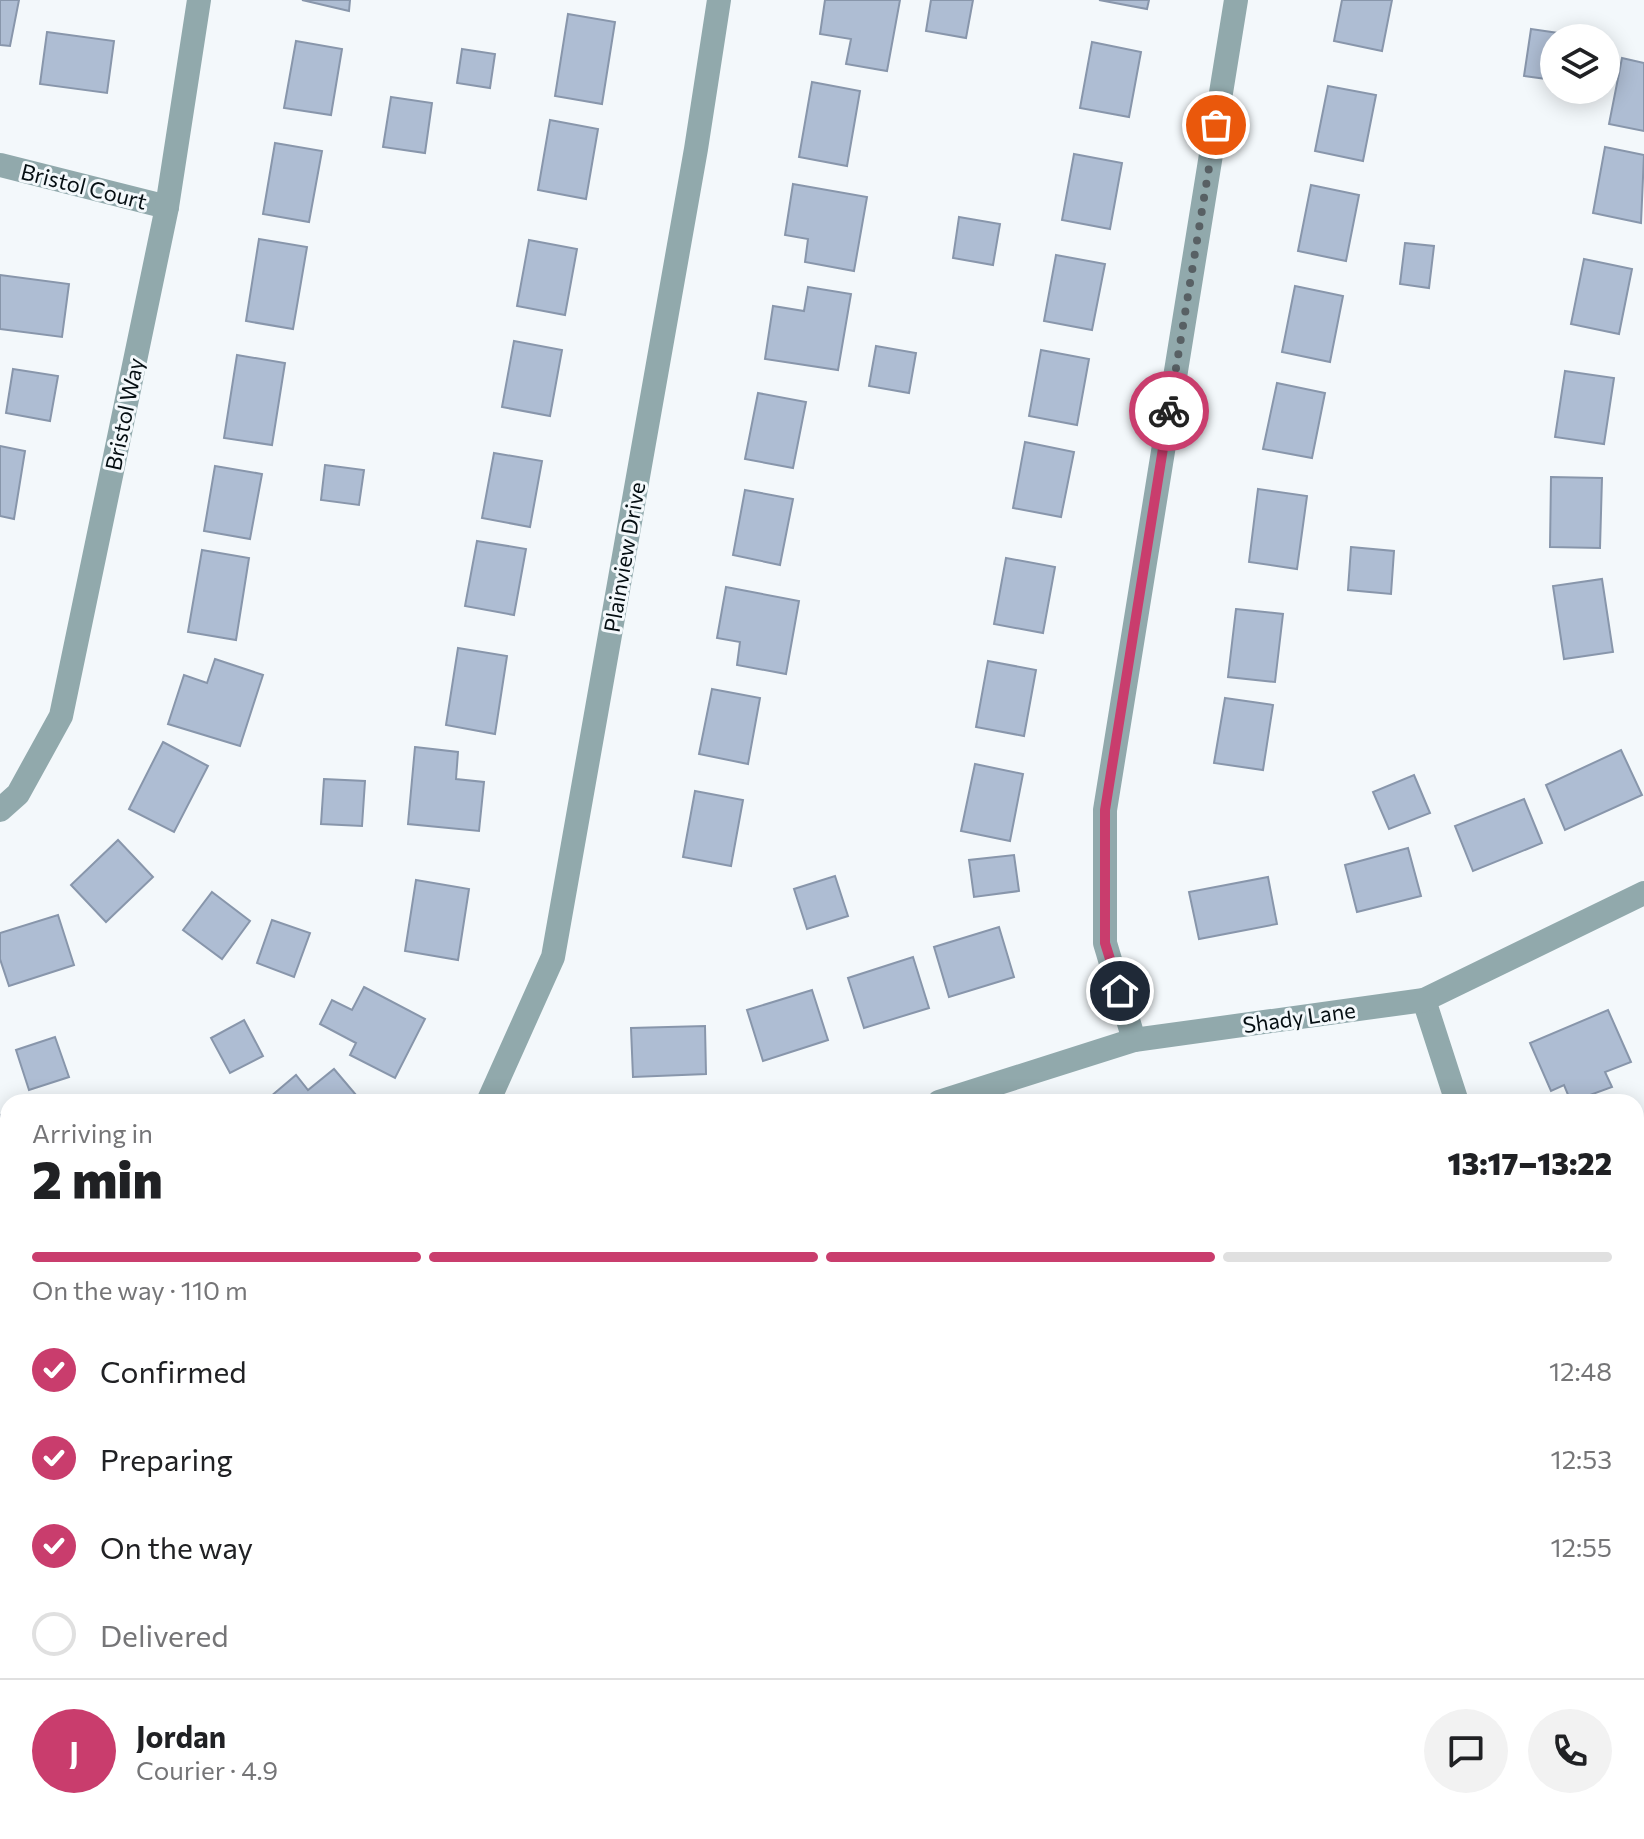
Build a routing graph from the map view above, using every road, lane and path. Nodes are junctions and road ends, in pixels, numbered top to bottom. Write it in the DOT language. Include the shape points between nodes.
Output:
graph roads {
  1 [pos="199,0"];
  2 [pos="719,0"];
  3 [pos="1236,0"];
  4 [pos="0,165"];
  5 [pos="167,207"];
  6 [pos="0,810"];
  7 [pos="1644,893"];
  8 [pos="1424,1000"];
  9 [pos="1134,1040"];
  10 [pos="492,1094"];
  11 [pos="964,1094"];
  12 [pos="1454,1094"];
  1 -- 5 [label="street, Bristol Way"];
  2 -- 10 [label="street, Plainview Drive" via="553,957"];
  3 -- 9 [label="street" via="1105,810 1105,943"];
  4 -- 5 [label="street, Bristol Court"];
  5 -- 6 [label="street, Bristol Way" via="61,716 18,794"];
  7 -- 8 [label="street, Shady Lane"];
  8 -- 9 [label="street, Shady Lane"];
  8 -- 12 [label="street"];
  9 -- 11 [label="street, Shady Lane"];
}
